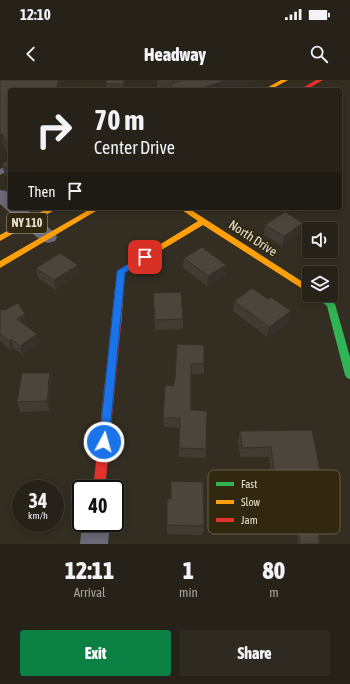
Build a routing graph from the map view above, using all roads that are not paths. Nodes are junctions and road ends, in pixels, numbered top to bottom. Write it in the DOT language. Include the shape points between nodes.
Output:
graph roads {
  1 [pos="285,80"];
  2 [pos="320,80"];
  3 [pos="270,88"];
  4 [pos="306,88"];
  5 [pos="0,195"];
  6 [pos="8,202"];
  7 [pos="16,210"];
  8 [pos="50,210"];
  9 [pos="94,210"];
  10 [pos="186,210"];
  11 [pos="204,221"];
  12 [pos="29,222"];
  13 [pos="48,237"];
  14 [pos="0,238"];
  15 [pos="0,265"];
  16 [pos="302,285"];
  17 [pos="328,302"];
  18 [pos="350,375"];
  19 [pos="100,480"];
  20 [pos="95,532"];
  21 [pos="94,544"];
  1 -- 3 [label="street"];
  2 -- 4 [label="street"];
  5 -- 6 [label="street"];
  7 -- 12 [label="street"];
  8 -- 12 [label="street, NY 110"];
  9 -- 13 [label="street, NY 110"];
  10 -- 11 [label="street, North Drive"];
  11 -- 16 [label="street, North Drive"];
  11 -- 19 [label="street" via="121,271"];
  12 -- 13 [label="street"];
  12 -- 14 [label="street, NY 110"];
  13 -- 15 [label="street, NY 110"];
  17 -- 18 [label="street" via="331,304"];
  20 -- 21 [label="street"];
}
